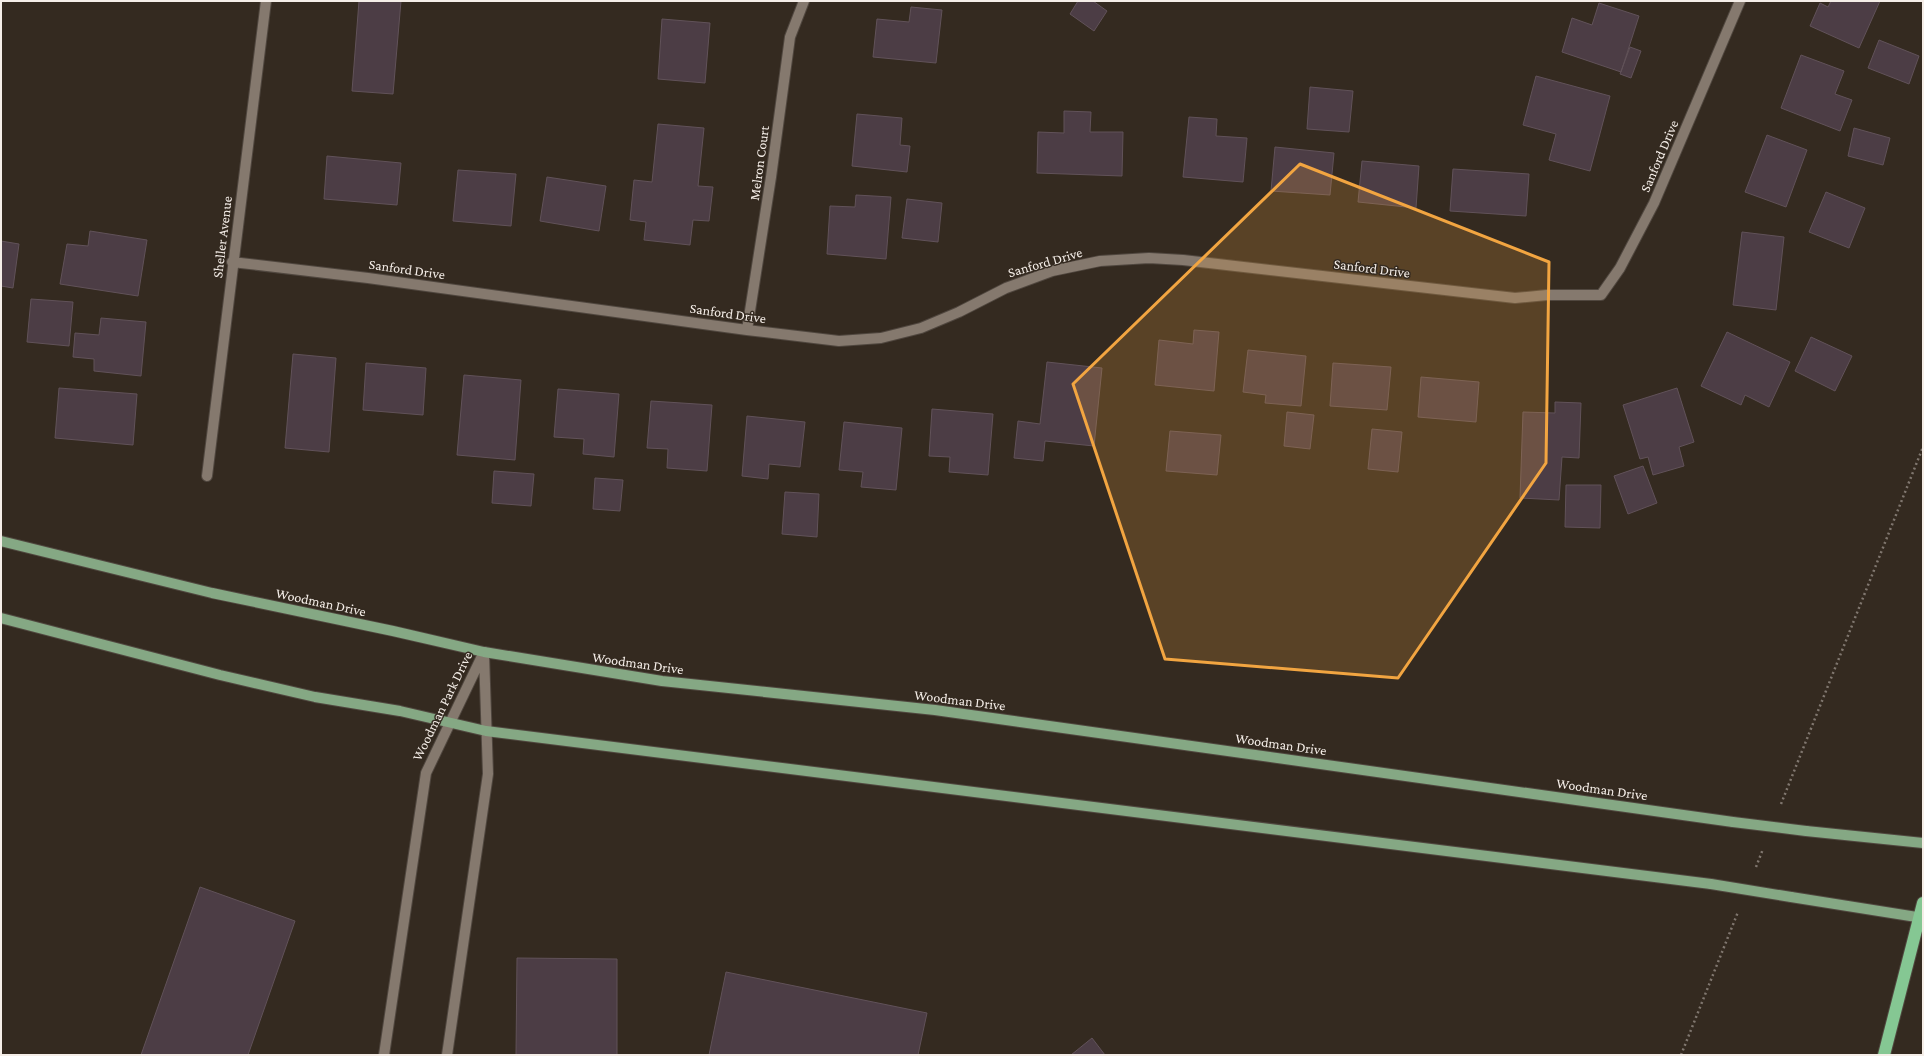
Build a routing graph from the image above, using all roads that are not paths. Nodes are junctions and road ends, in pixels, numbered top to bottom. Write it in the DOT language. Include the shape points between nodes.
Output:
graph roads {
  1 [pos="266,1"];
  2 [pos="804,1"];
  3 [pos="1740,1"];
  4 [pos="232,262"];
  5 [pos="747,330"];
  6 [pos="207,476"];
  7 [pos="1,541"];
  8 [pos="1,618"];
  9 [pos="484,652"];
  10 [pos="450,722"];
  11 [pos="486,731"];
  12 [pos="1923,843"];
  13 [pos="1923,903"];
  14 [pos="1921,918"];
  15 [pos="384,1055"];
  16 [pos="447,1055"];
  17 [pos="1884,1055"];
  1 -- 4 [label="street, Sheller Avenue"];
  2 -- 5 [label="street, Melron Court" via="790,37"];
  3 -- 5 [label="street, Sanford Drive" via="1654,204 1620,268 1601,295 1515,298 1149,258 1100,261 1052,271 1006,288 921,328 881,338 839,341"];
  4 -- 5 [label="street, Sanford Drive"];
  4 -- 6 [label="street, Sheller Avenue"];
  7 -- 9 [label="main road, Woodman Drive" via="212,593"];
  8 -- 10 [label="main road" via="314,697"];
  9 -- 10 [label="street, Woodman Park Drive"];
  9 -- 11 [label="street, Woodman Park Drive"];
  9 -- 12 [label="main road, Woodman Drive, bridge" via="662,682 942,711 1733,822"];
  10 -- 11 [label="main road"];
  10 -- 15 [label="street, Woodman Park Drive" via="426,773"];
  11 -- 14 [label="main road, bridge" via="1710,884"];
  11 -- 16 [label="street, Woodman Park Drive" via="488,774"];
  13 -- 14 [label="highway"];
  14 -- 17 [label="highway"];
}
